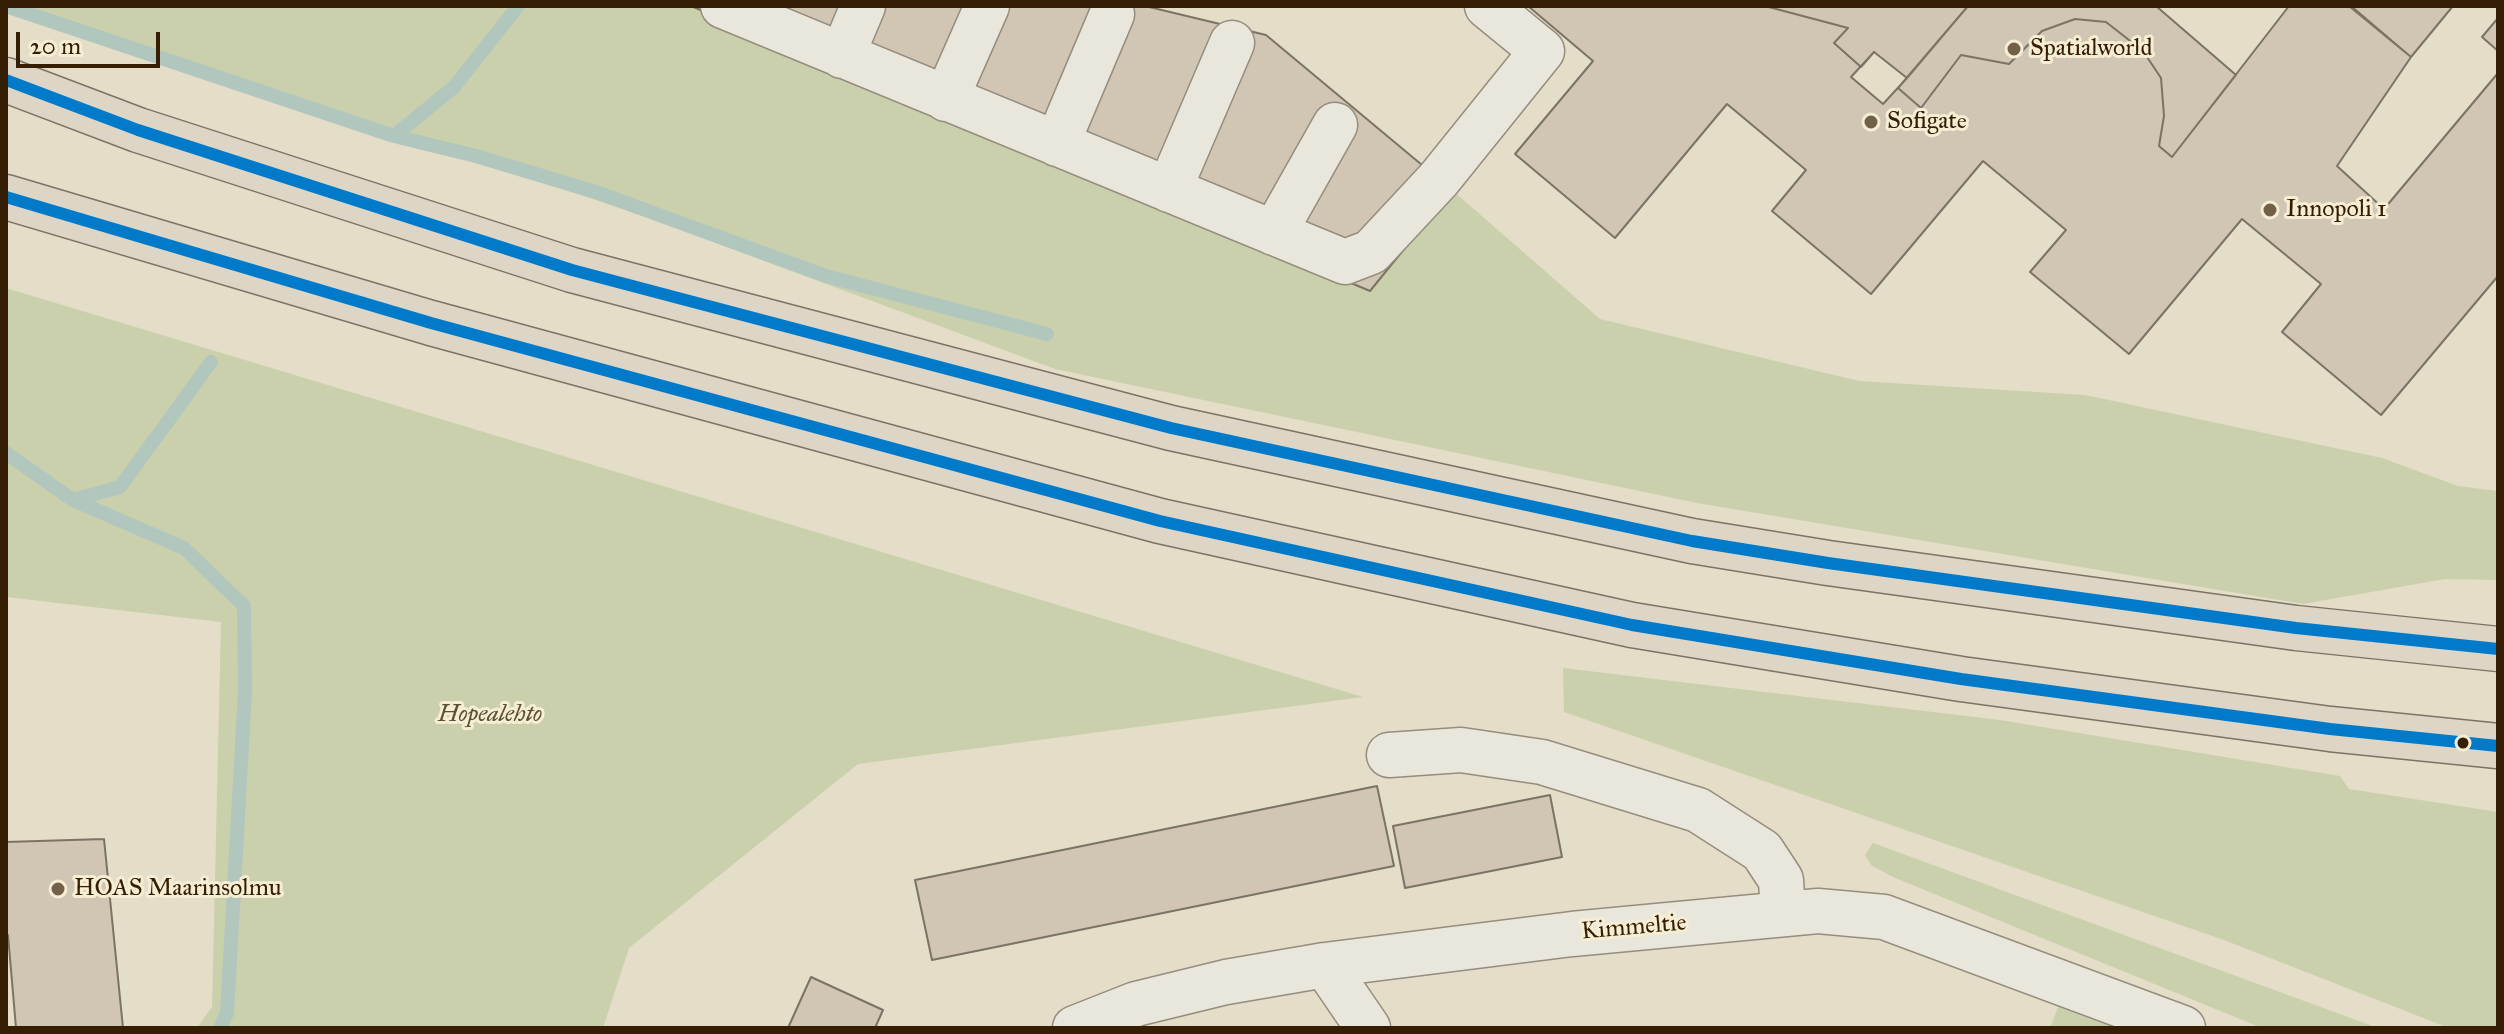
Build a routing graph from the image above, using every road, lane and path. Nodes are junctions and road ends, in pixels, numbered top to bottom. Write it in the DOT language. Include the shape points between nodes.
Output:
graph roads {
  1 [pos="723,6"];
  2 [pos="863,6"];
  3 [pos="987,6"];
  4 [pos="1487,6"];
  5 [pos="1112,14"];
  6 [pos="1232,43"];
  7 [pos="842,56"];
  8 [pos="6,80"];
  9 [pos="946,99"];
  10 [pos="1335,125"];
  11 [pos="1057,144"];
  12 [pos="1169,190"];
  13 [pos="6,197"];
  14 [pos="1274,233"];
  15 [pos="2498,649"];
  16 [pos="2498,746"];
  17 [pos="1389,755"];
  18 [pos="1783,914"];
  19 [pos="1325,965"];
  20 [pos="1075,1028"];
  21 [pos="1368,1028"];
  22 [pos="2183,1028"];
  1 -- 7 [label="street"];
  2 -- 7 [label="street"];
  3 -- 9 [label="street"];
  4 -- 14 [label="street" via="1542,51 1439,179 1371,252 1345,262"];
  5 -- 11 [label="street"];
  6 -- 12 [label="street"];
  7 -- 9 [label="street"];
  8 -- 15 [label="highway" via="138,130 572,270 1171,428 1692,541 2296,628"];
  9 -- 11 [label="street"];
  10 -- 14 [label="street"];
  11 -- 12 [label="street"];
  12 -- 14 [label="street"];
  13 -- 16 [label="highway" via="431,323 1160,521 1495,595 1632,625 1961,679"];
  17 -- 18 [label="street" via="1461,750 1542,762 1698,810 1762,851 1781,880"];
  18 -- 19 [label="street, Kimmeltie"];
  18 -- 22 [label="street, Kimmeltie" via="1818,911 1884,917"];
  19 -- 20 [label="street, Kimmeltie" via="1136,1004"];
  19 -- 21 [label="street"];
}
